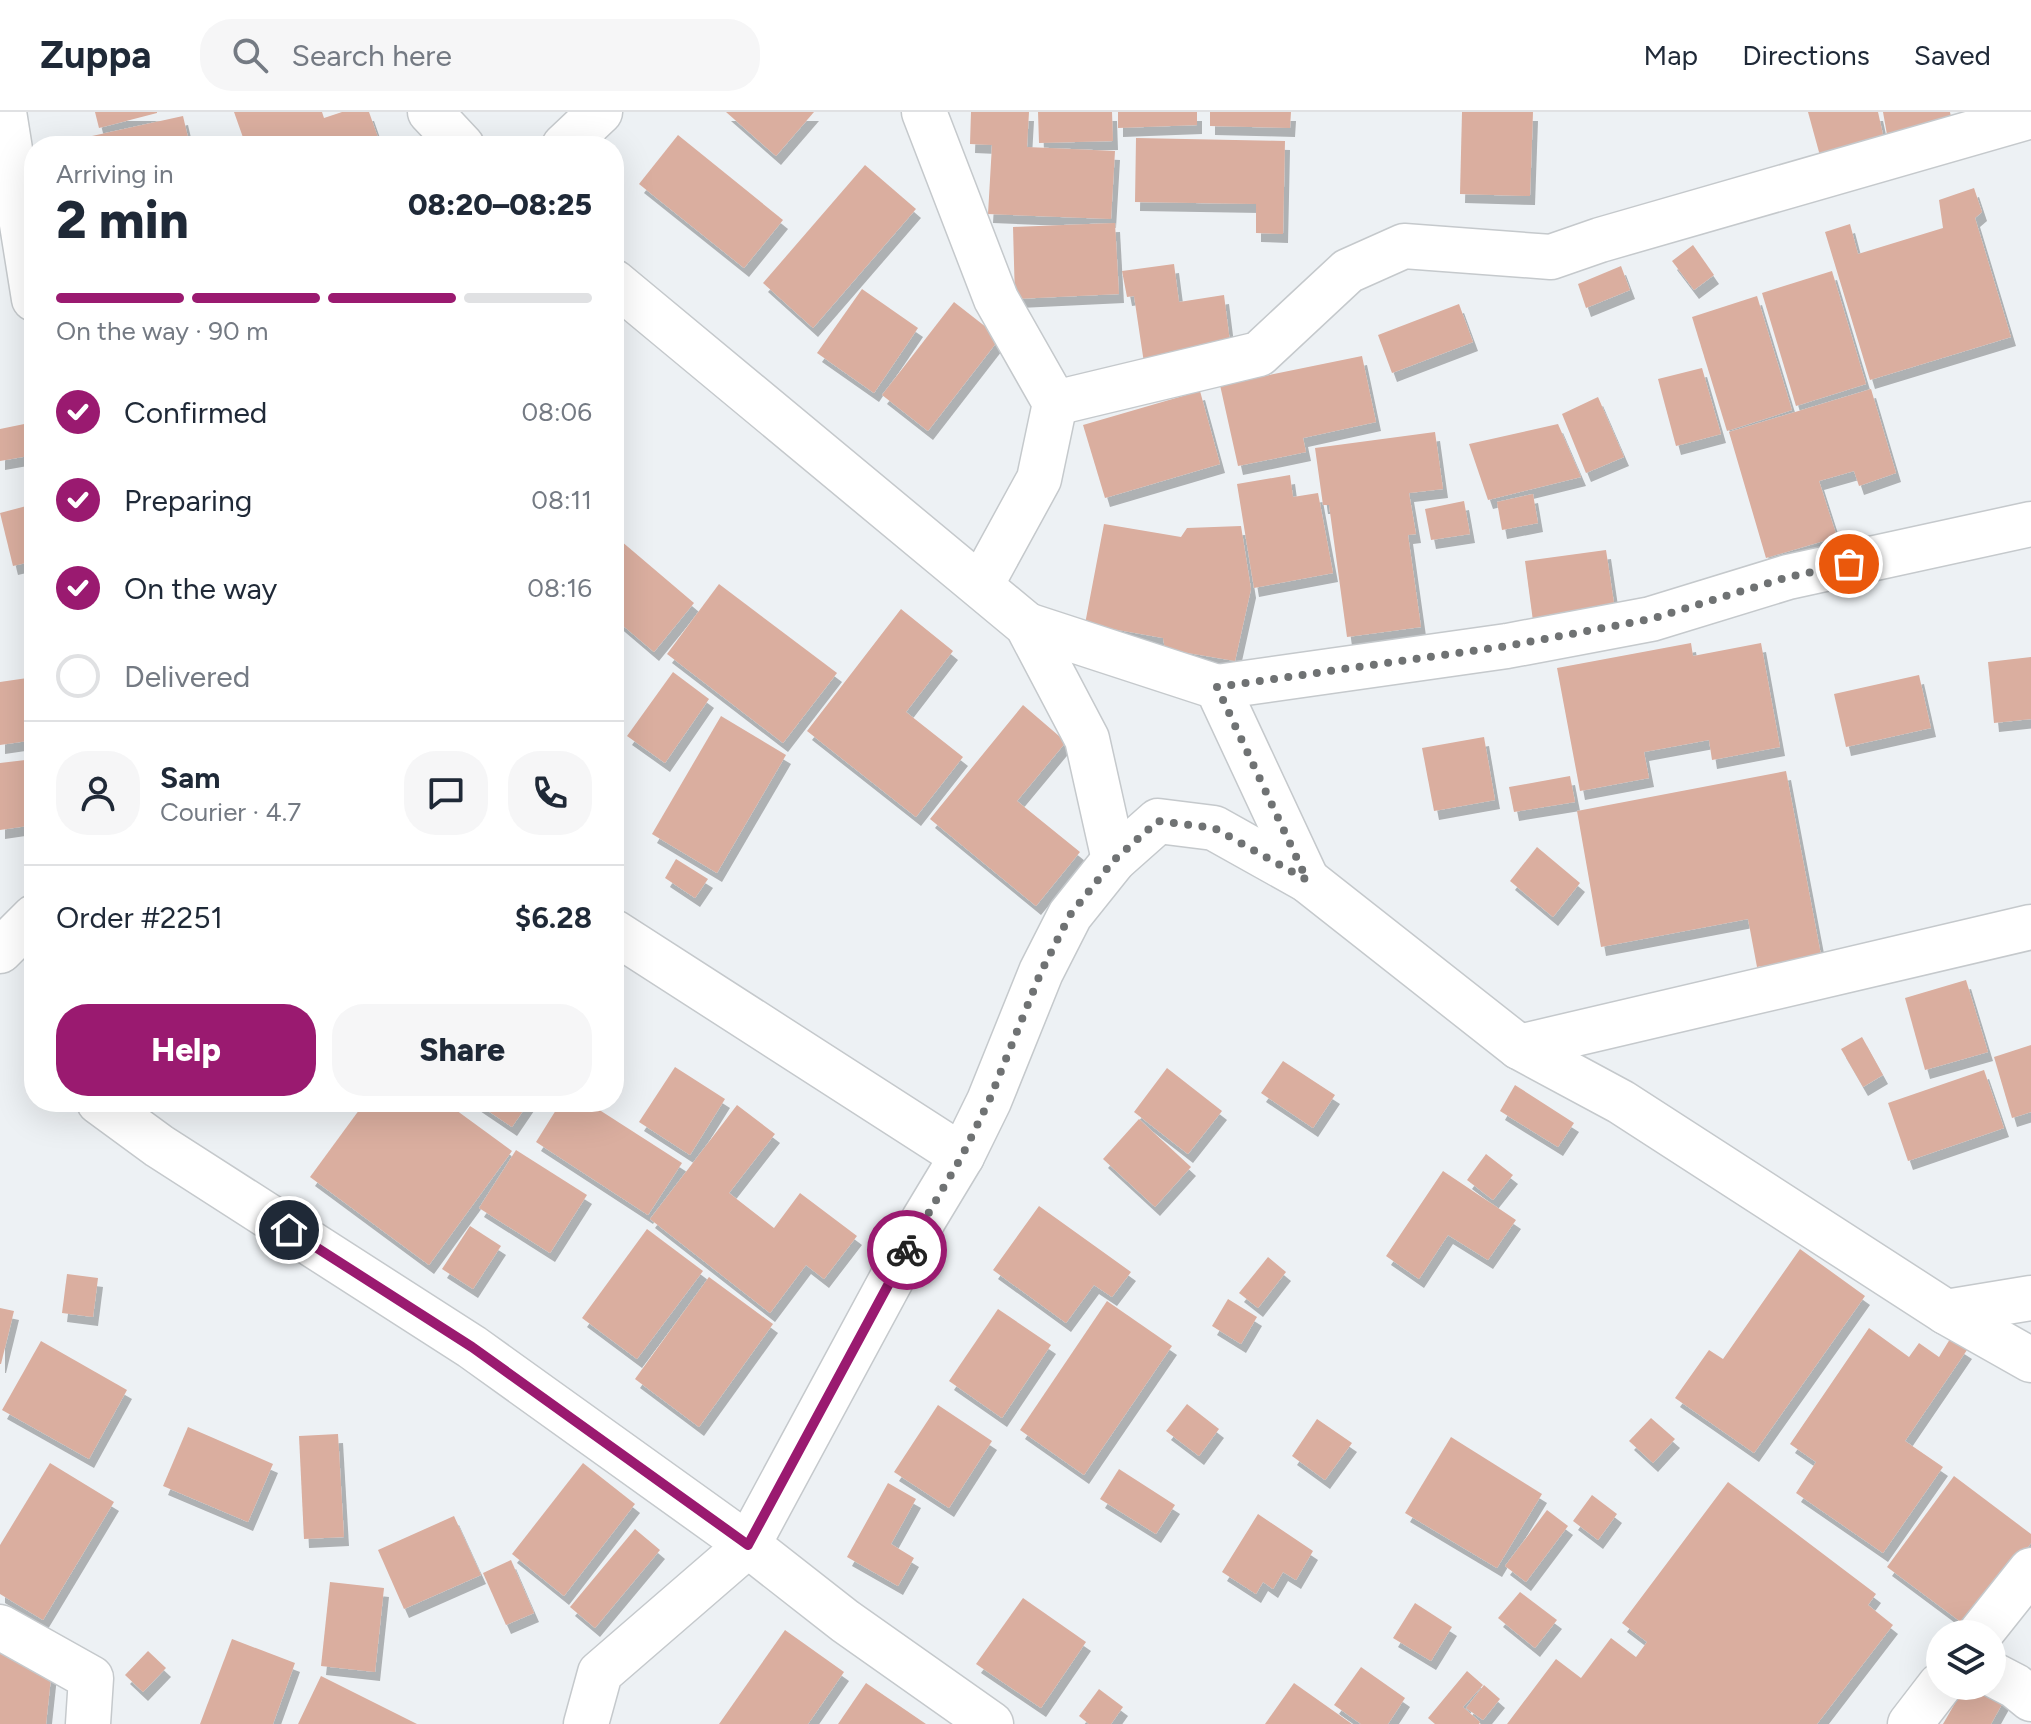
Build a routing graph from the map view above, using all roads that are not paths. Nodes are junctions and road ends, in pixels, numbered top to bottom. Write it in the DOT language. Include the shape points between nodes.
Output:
graph roads {
  1 [pos="4,112"];
  2 [pos="430,112"];
  3 [pos="600,112"];
  4 [pos="924,112"];
  5 [pos="2031,116"];
  6 [pos="453,136"];
  7 [pos="575,136"];
  8 [pos="24,237"];
  9 [pos="624,290"];
  10 [pos="1055,403"];
  11 [pos="2031,524"];
  12 [pos="981,585"];
  13 [pos="1027,625"];
  14 [pos="1217,687"];
  15 [pos="1114,860"];
  16 [pos="1307,880"];
  17 [pos="24,927"];
  18 [pos="2031,927"];
  19 [pos="624,938"];
  20 [pos="0,951"];
  21 [pos="1519,1047"];
  22 [pos="113,1112"];
  23 [pos="962,1156"];
  24 [pos="2031,1298"];
  25 [pos="1946,1312"];
  26 [pos="2031,1360"];
  27 [pos="748,1545"];
  28 [pos="2031,1570"];
  29 [pos="1991,1620"];
  30 [pos="0,1627"];
  31 [pos="2006,1681"];
  32 [pos="2031,1699"];
  33 [pos="1928,1700"];
  34 [pos="88,1724"];
  35 [pos="586,1724"];
  36 [pos="991,1724"];
  37 [pos="1910,1724"];
  1 -- 8 [label="street"];
  2 -- 6 [label="street"];
  3 -- 7 [label="street"];
  4 -- 10 [label="street" via="996,299"];
  5 -- 10 [label="street" via="1551,257 1404,246 1348,271 1259,354"];
  9 -- 12 [label="street"];
  10 -- 12 [label="street" via="1039,479"];
  11 -- 14 [label="street" via="1788,577 1651,619 1507,646"];
  12 -- 13 [label="street"];
  13 -- 14 [label="street"];
  13 -- 15 [label="street" via="1087,739"];
  14 -- 16 [label="street"];
  15 -- 16 [label="street" via="1158,821 1214,828"];
  15 -- 23 [label="street" via="1070,915"];
  16 -- 21 [label="street"];
  17 -- 20 [label="street"];
  18 -- 21 [label="street"];
  19 -- 23 [label="street"];
  21 -- 25 [label="street" via="1621,1102"];
  22 -- 27 [label="street" via="472,1347"];
  23 -- 27 [label="street"];
  24 -- 25 [label="street"];
  25 -- 26 [label="street"];
  27 -- 35 [label="street" via="600,1673"];
  27 -- 36 [label="street"];
  28 -- 29 [label="street"];
  30 -- 34 [label="street" via="91,1678"];
  31 -- 32 [label="street"];
  33 -- 37 [label="street"];
}
